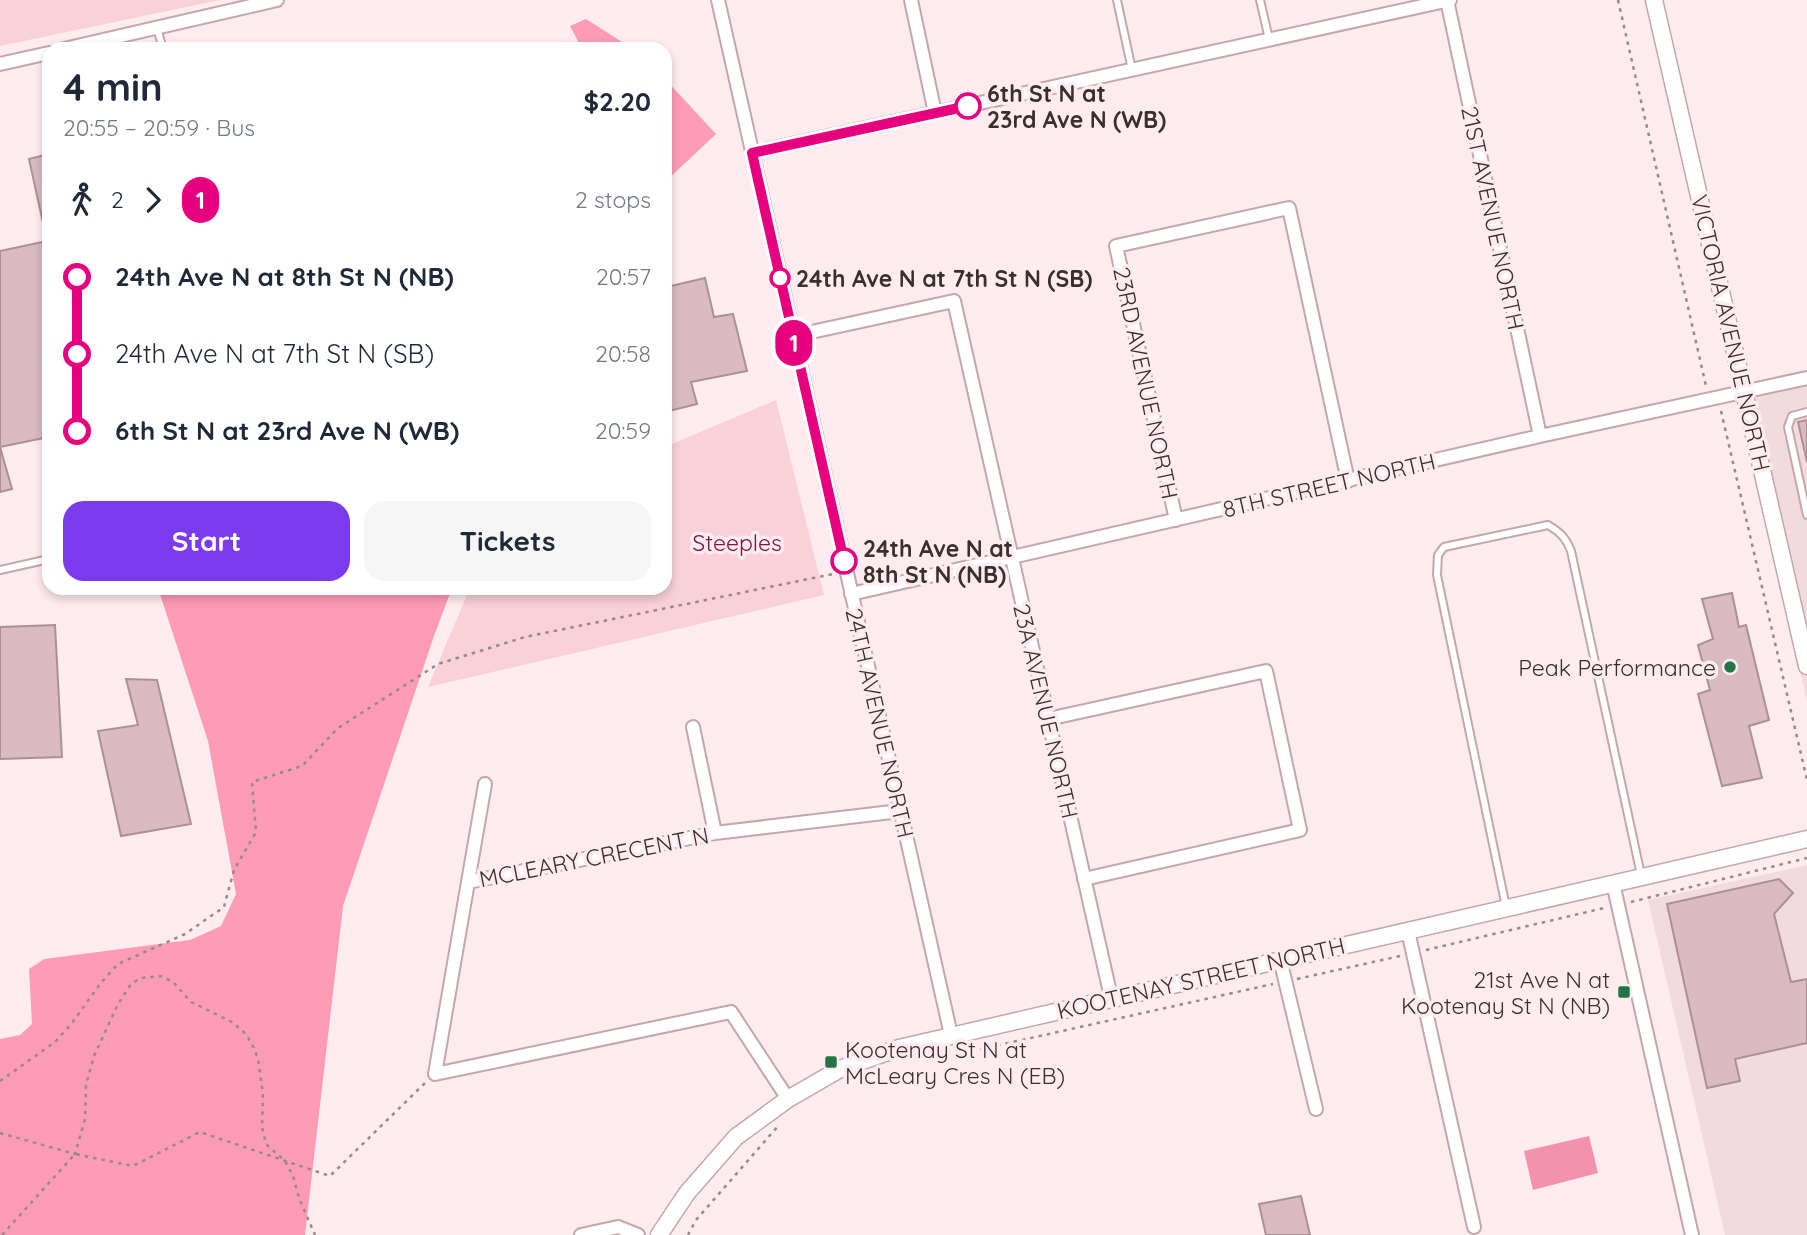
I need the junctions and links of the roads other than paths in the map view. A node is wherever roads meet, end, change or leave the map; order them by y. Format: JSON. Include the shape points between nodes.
{"nodes":[{"id":1,"x":277,"y":0,"type":"edge"},
{"id":2,"x":718,"y":0,"type":"edge"},
{"id":3,"x":911,"y":0,"type":"edge"},
{"id":4,"x":1117,"y":0,"type":"edge"},
{"id":5,"x":1260,"y":0,"type":"edge"},
{"id":6,"x":1448,"y":0,"type":"edge"},
{"id":7,"x":1654,"y":0,"type":"edge"},
{"id":8,"x":157,"y":28,"type":"junction"},
{"id":9,"x":1269,"y":41,"type":"junction"},
{"id":10,"x":95,"y":42,"type":"edge"},
{"id":11,"x":161,"y":42,"type":"edge"},
{"id":12,"x":42,"y":54,"type":"edge"},
{"id":13,"x":0,"y":64,"type":"edge"},
{"id":14,"x":1132,"y":70,"type":"junction"},
{"id":15,"x":935,"y":113,"type":"junction"},
{"id":16,"x":752,"y":153,"type":"junction"},
{"id":17,"x":793,"y":337,"type":"junction"},
{"id":18,"x":1807,"y":378,"type":"edge"},
{"id":19,"x":1744,"y":392,"type":"junction"},
{"id":20,"x":1807,"y":412,"type":"edge"},
{"id":21,"x":1540,"y":436,"type":"junction"},
{"id":22,"x":1348,"y":481,"type":"junction"},
{"id":23,"x":1807,"y":515,"type":"edge"},
{"id":24,"x":1176,"y":520,"type":"junction"},
{"id":25,"x":1011,"y":557,"type":"junction"},
{"id":26,"x":42,"y":561,"type":"edge"},
{"id":27,"x":0,"y":570,"type":"edge"},
{"id":28,"x":851,"y":594,"type":"junction"},
{"id":29,"x":1805,"y":648,"type":"edge"},
{"id":30,"x":1807,"y":666,"type":"edge"},
{"id":31,"x":1048,"y":719,"type":"junction"},
{"id":32,"x":693,"y":727,"type":"dead end"},
{"id":33,"x":485,"y":784,"type":"dead end"},
{"id":34,"x":900,"y":811,"type":"junction"},
{"id":35,"x":715,"y":833,"type":"junction"},
{"id":36,"x":1807,"y":839,"type":"edge"},
{"id":37,"x":1642,"y":877,"type":"junction"},
{"id":38,"x":1083,"y":879,"type":"junction"},
{"id":39,"x":468,"y":882,"type":"junction"},
{"id":40,"x":1613,"y":883,"type":"junction"},
{"id":41,"x":1507,"y":908,"type":"junction"},
{"id":42,"x":1408,"y":930,"type":"junction"},
{"id":43,"x":1280,"y":959,"type":"junction"},
{"id":44,"x":1111,"y":998,"type":"junction"},
{"id":45,"x":951,"y":1035,"type":"junction"},
{"id":46,"x":788,"y":1099,"type":"junction"},
{"id":47,"x":1316,"y":1110,"type":"dead end"},
{"id":48,"x":1474,"y":1227,"type":"dead end"},
{"id":49,"x":581,"y":1235,"type":"edge"},
{"id":50,"x":638,"y":1235,"type":"edge"},
{"id":51,"x":659,"y":1235,"type":"edge"},
{"id":52,"x":1692,"y":1235,"type":"edge"}],
"edges":[{"from":1,"to":8,"type":"street"},
{"from":2,"to":16,"type":"street","name":"24TH AVENUE NORTH"},
{"from":3,"to":15,"type":"street"},
{"from":4,"to":14,"type":"lane"},
{"from":5,"to":9,"type":"lane"},
{"from":6,"to":9,"type":"street"},
{"from":6,"to":21,"type":"street","name":"21ST AVENUE NORTH"},
{"from":7,"to":19,"type":"street","name":"VICTORIA AVENUE NORTH"},
{"from":8,"to":10,"type":"street"},
{"from":8,"to":11,"type":"lane"},
{"from":9,"to":14,"type":"street"},
{"from":12,"to":13,"type":"street"},
{"from":14,"to":15,"type":"street"},
{"from":15,"to":16,"type":"street"},
{"from":16,"to":17,"type":"street","name":"24TH AVENUE NORTH"},
{"from":17,"to":25,"type":"street","name":"23A AVENUE NORTH","via":[[954,301]]},
{"from":17,"to":28,"type":"street","name":"24TH AVENUE NORTH"},
{"from":18,"to":19,"type":"street","name":"8TH STREET NORTH"},
{"from":19,"to":21,"type":"street","name":"8TH STREET NORTH"},
{"from":19,"to":29,"type":"street","name":"VICTORIA AVENUE NORTH"},
{"from":20,"to":23,"type":"lane","via":[[1792,416],[1787,426]]},
{"from":21,"to":22,"type":"street","name":"8TH STREET NORTH"},
{"from":22,"to":24,"type":"street","name":"8TH STREET NORTH"},
{"from":22,"to":24,"type":"street","name":"23RD AVENUE NORTH","via":[[1289,208],[1116,246]]},
{"from":24,"to":25,"type":"street","name":"8TH STREET NORTH"},
{"from":25,"to":28,"type":"street","name":"8TH STREET NORTH"},
{"from":25,"to":31,"type":"street","name":"23A AVENUE NORTH"},
{"from":26,"to":27,"type":"lane"},
{"from":28,"to":34,"type":"street","name":"24TH AVENUE NORTH"},
{"from":29,"to":30,"type":"street","name":"VICTORIA AVENUE NORTH"},
{"from":31,"to":38,"type":"street","name":"23A AVENUE NORTH"},
{"from":31,"to":38,"type":"street","via":[[1266,671],[1300,830]]},
{"from":32,"to":35,"type":"street"},
{"from":33,"to":39,"type":"street"},
{"from":34,"to":35,"type":"street","name":"MCLEARY CRECENT N"},
{"from":34,"to":45,"type":"street","name":"24TH AVENUE NORTH"},
{"from":35,"to":39,"type":"street","name":"MCLEARY CRECENT N"},
{"from":36,"to":37,"type":"street","name":"KOOTENAY STREET NORTH"},
{"from":37,"to":40,"type":"street","name":"KOOTENAY STREET NORTH"},
{"from":37,"to":41,"type":"lane","via":[[1566,540],[1548,525],[1444,547],[1438,555],[1437,575]]},
{"from":38,"to":44,"type":"street","name":"23A AVENUE NORTH"},
{"from":39,"to":46,"type":"street","name":"MCLEARY CRECENT N","via":[[435,1074],[731,1012]]},
{"from":40,"to":41,"type":"street","name":"KOOTENAY STREET NORTH"},
{"from":40,"to":52,"type":"street"},
{"from":41,"to":42,"type":"street","name":"KOOTENAY STREET NORTH"},
{"from":42,"to":43,"type":"street","name":"KOOTENAY STREET NORTH"},
{"from":42,"to":48,"type":"street"},
{"from":43,"to":44,"type":"street","name":"KOOTENAY STREET NORTH"},
{"from":43,"to":47,"type":"street"},
{"from":44,"to":45,"type":"street","name":"KOOTENAY STREET NORTH"},
{"from":45,"to":46,"type":"street","name":"KOOTENAY STREET NORTH","via":[[841,1069]]},
{"from":46,"to":51,"type":"street","name":"KOOTENAY STREET NORTH","via":[[736,1137],[687,1193]]},
{"from":49,"to":50,"type":"street","via":[[618,1227]]}]}
